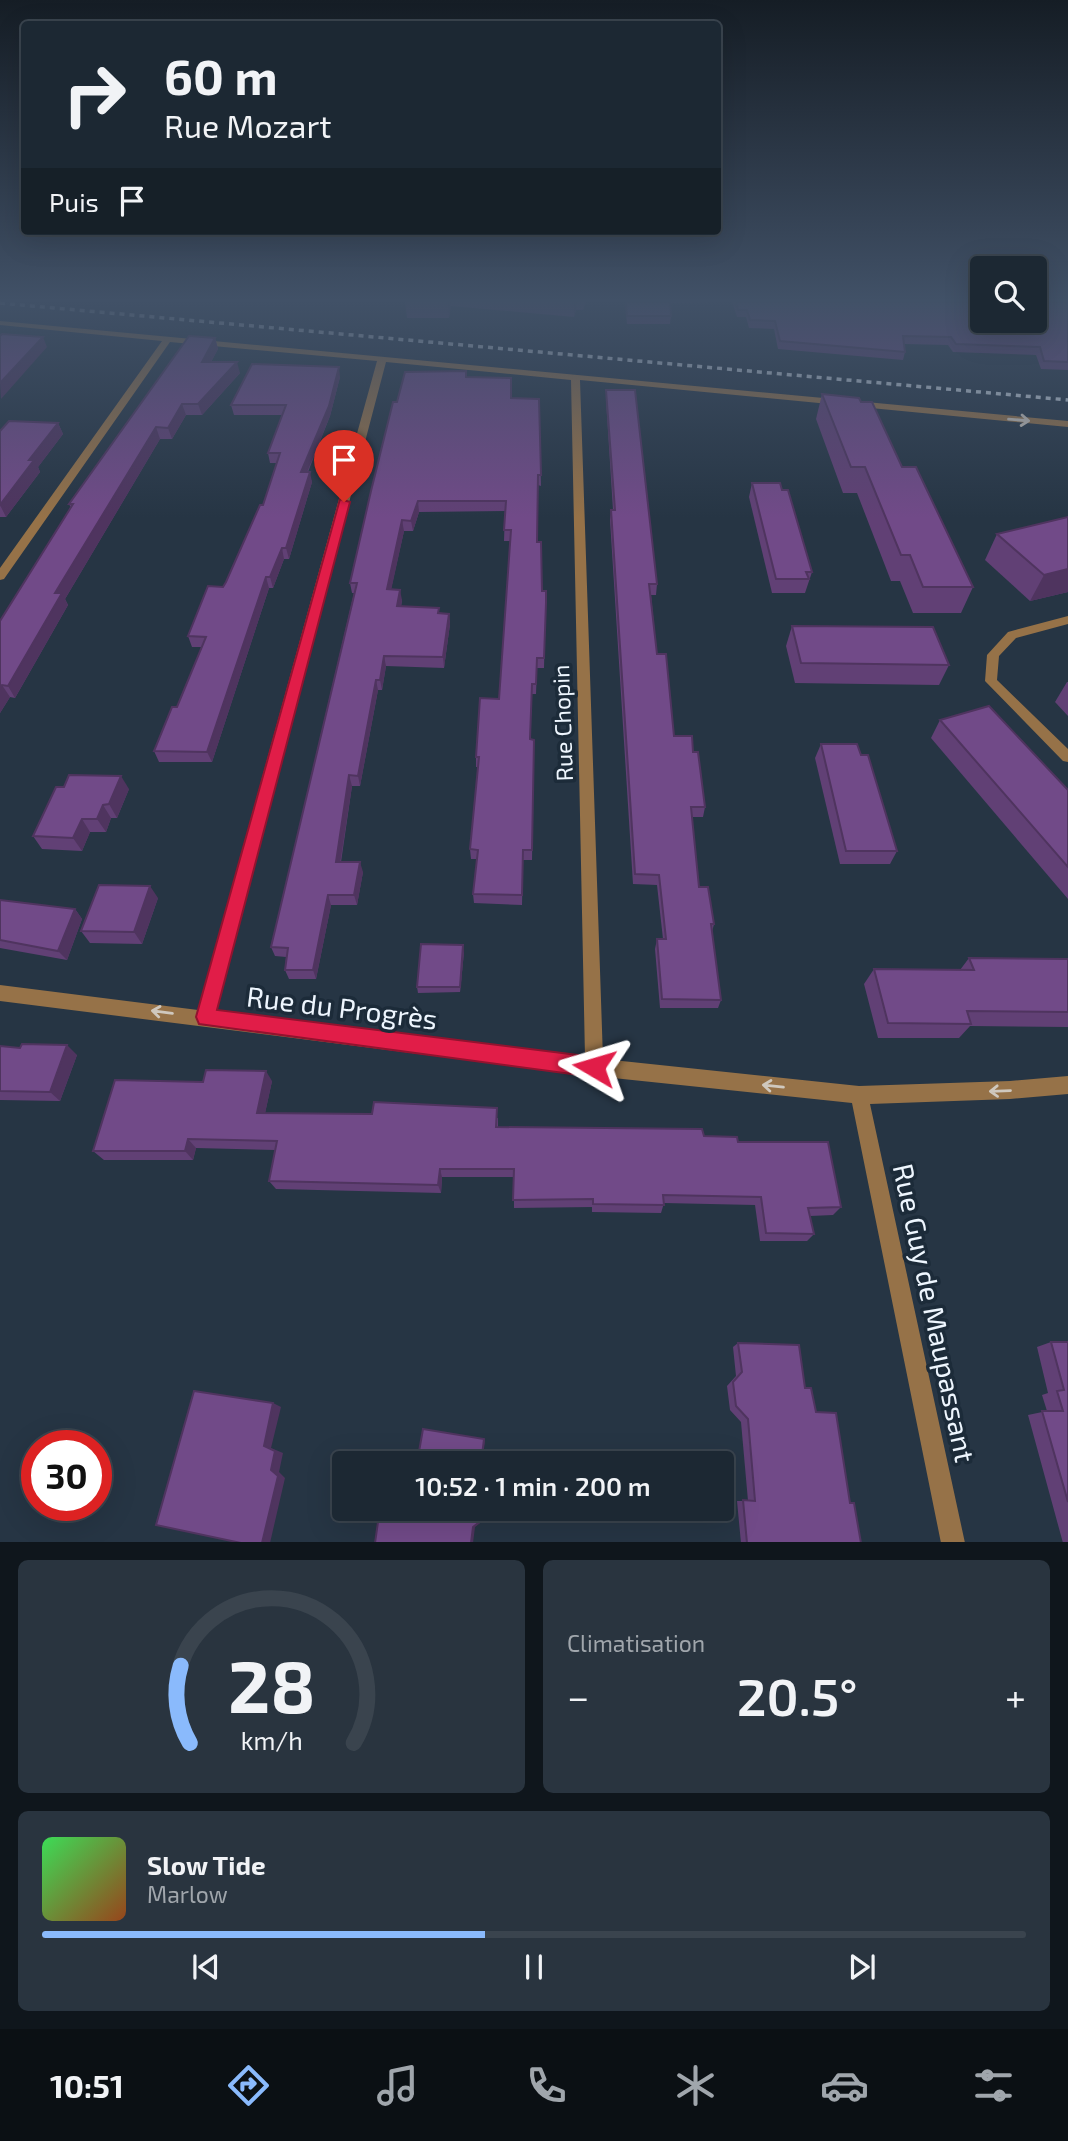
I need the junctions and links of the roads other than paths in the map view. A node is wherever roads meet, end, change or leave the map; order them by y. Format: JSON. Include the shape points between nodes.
{"nodes":[{"id":1,"x":143,"y":374,"type":"edge"},
{"id":2,"x":378,"y":374,"type":"edge"},
{"id":3,"x":540,"y":374,"type":"edge"},
{"id":4,"x":575,"y":377,"type":"junction"},
{"id":5,"x":1068,"y":424,"type":"edge"},
{"id":6,"x":0,"y":576,"type":"edge"},
{"id":7,"x":1068,"y":620,"type":"edge"},
{"id":8,"x":1068,"y":757,"type":"edge"},
{"id":9,"x":0,"y":993,"type":"edge"},
{"id":10,"x":205,"y":1017,"type":"junction"},
{"id":11,"x":594,"y":1067,"type":"junction"},
{"id":12,"x":1068,"y":1085,"type":"edge"},
{"id":13,"x":859,"y":1095,"type":"junction"},
{"id":14,"x":953,"y":1542,"type":"edge"}],
"edges":[{"from":1,"to":6,"type":"street"},
{"from":2,"to":10,"type":"street"},
{"from":3,"to":4,"type":"street"},
{"from":4,"to":5,"type":"street","one_way":true},
{"from":4,"to":11,"type":"street","name":"Rue Chopin"},
{"from":7,"to":8,"type":"street","via":[[1012,635],[993,655],[992,681]]},
{"from":10,"to":9,"type":"street","name":"Rue du Progrès","one_way":true},
{"from":10,"to":11,"type":"street","name":"Rue du Progrès"},
{"from":13,"to":11,"type":"street","name":"Rue du Progrès","one_way":true},
{"from":12,"to":13,"type":"street","name":"Rue du Progrès","one_way":true},
{"from":13,"to":14,"type":"street","name":"Rue Guy de Maupassant"}]}
